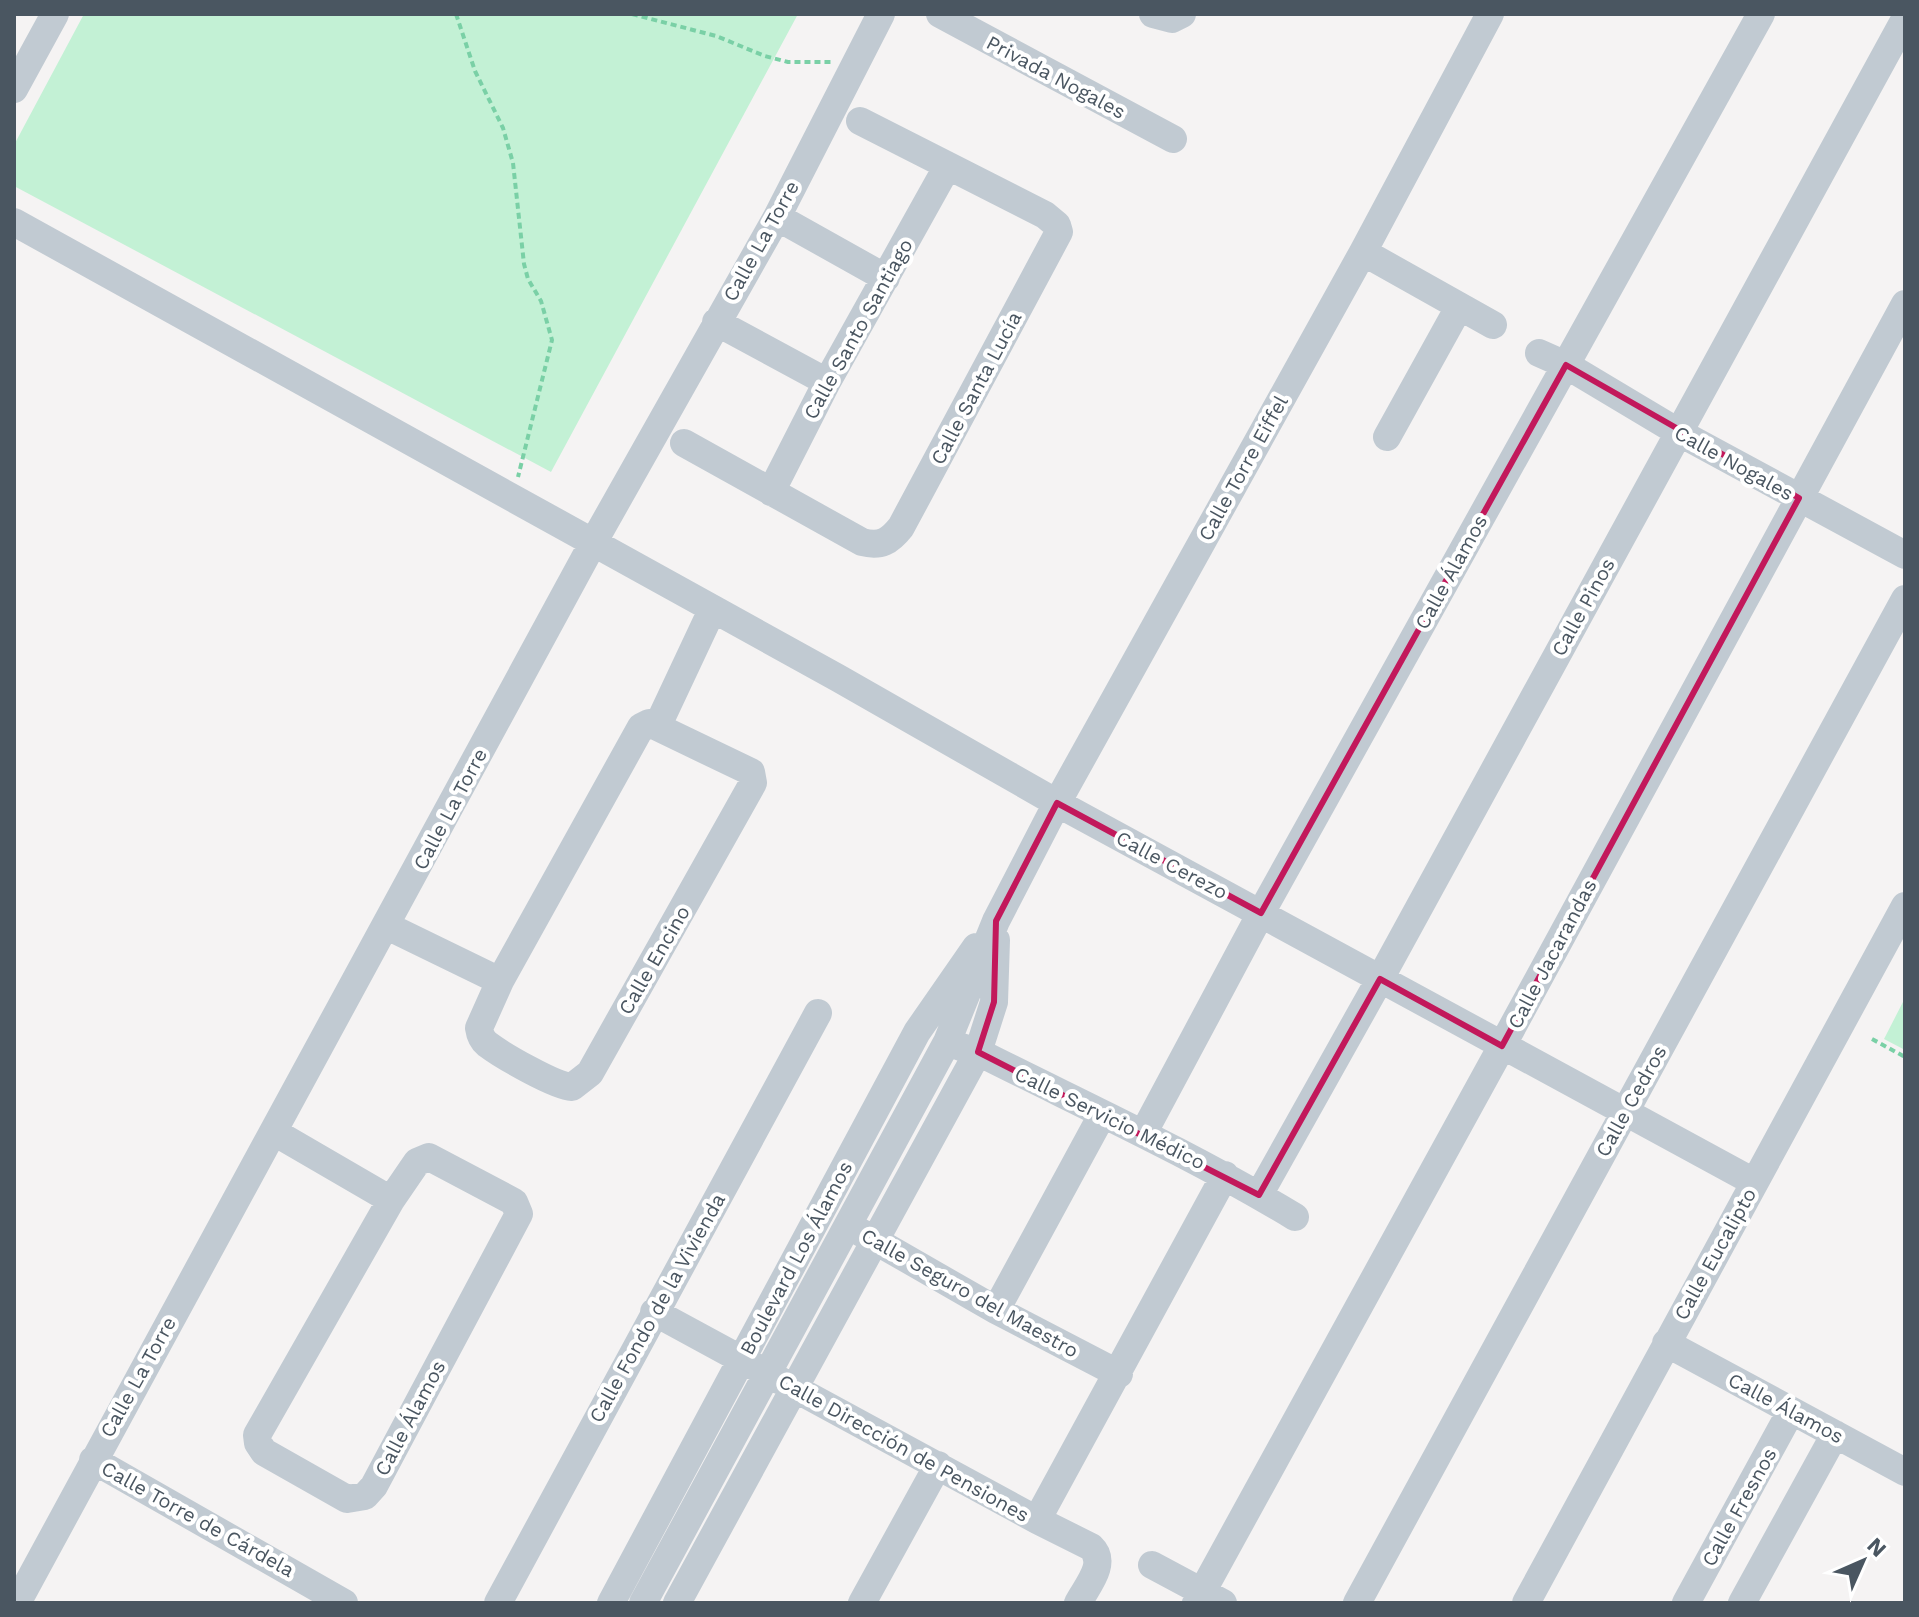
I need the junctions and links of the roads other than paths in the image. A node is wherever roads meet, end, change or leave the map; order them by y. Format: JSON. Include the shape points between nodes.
{"nodes":[{"id":1,"x":55,"y":14,"type":"edge"},
{"id":2,"x":881,"y":14,"type":"edge"},
{"id":3,"x":940,"y":14,"type":"edge"},
{"id":4,"x":1153,"y":14,"type":"edge"},
{"id":5,"x":1182,"y":14,"type":"edge"},
{"id":6,"x":1490,"y":14,"type":"edge"},
{"id":7,"x":1761,"y":14,"type":"edge"},
{"id":8,"x":1905,"y":19,"type":"edge"},
{"id":9,"x":14,"y":89,"type":"edge"},
{"id":10,"x":860,"y":121,"type":"dead end"},
{"id":11,"x":1173,"y":139,"type":"dead end"},
{"id":12,"x":947,"y":167,"type":"junction"},
{"id":13,"x":777,"y":217,"type":"junction"},
{"id":14,"x":14,"y":222,"type":"edge"},
{"id":15,"x":1363,"y":252,"type":"junction"},
{"id":16,"x":886,"y":278,"type":"junction"},
{"id":17,"x":1905,"y":304,"type":"edge"},
{"id":18,"x":1459,"y":307,"type":"junction"},
{"id":19,"x":716,"y":322,"type":"junction"},
{"id":20,"x":1493,"y":325,"type":"dead end"},
{"id":21,"x":1539,"y":353,"type":"dead end"},
{"id":22,"x":1566,"y":365,"type":"junction"},
{"id":23,"x":827,"y":382,"type":"junction"},
{"id":24,"x":1678,"y":432,"type":"junction"},
{"id":25,"x":1387,"y":437,"type":"dead end"},
{"id":26,"x":684,"y":443,"type":"dead end"},
{"id":27,"x":771,"y":492,"type":"junction"},
{"id":28,"x":1799,"y":498,"type":"junction"},
{"id":29,"x":593,"y":543,"type":"junction"},
{"id":30,"x":1905,"y":555,"type":"edge"},
{"id":31,"x":1905,"y":599,"type":"edge"},
{"id":32,"x":712,"y":610,"type":"junction"},
{"id":33,"x":658,"y":725,"type":"junction"},
{"id":34,"x":1057,"y":803,"type":"junction"},
{"id":35,"x":1905,"y":906,"type":"edge"},
{"id":36,"x":1261,"y":913,"type":"junction"},
{"id":37,"x":996,"y":921,"type":"junction"},
{"id":38,"x":387,"y":926,"type":"junction"},
{"id":39,"x":1380,"y":979,"type":"junction"},
{"id":40,"x":500,"y":981,"type":"junction"},
{"id":41,"x":818,"y":1013,"type":"dead end"},
{"id":42,"x":917,"y":1032,"type":"junction"},
{"id":43,"x":947,"y":1042,"type":"junction"},
{"id":44,"x":1502,"y":1046,"type":"junction"},
{"id":45,"x":978,"y":1052,"type":"junction"},
{"id":46,"x":1625,"y":1113,"type":"junction"},
{"id":47,"x":1102,"y":1115,"type":"junction"},
{"id":48,"x":274,"y":1132,"type":"junction"},
{"id":49,"x":1144,"y":1132,"type":"junction"},
{"id":50,"x":1225,"y":1175,"type":"junction"},
{"id":51,"x":1754,"y":1182,"type":"junction"},
{"id":52,"x":1259,"y":1195,"type":"junction"},
{"id":53,"x":391,"y":1200,"type":"junction"},
{"id":54,"x":821,"y":1211,"type":"junction"},
{"id":55,"x":1295,"y":1217,"type":"dead end"},
{"id":56,"x":847,"y":1224,"type":"junction"},
{"id":57,"x":873,"y":1241,"type":"junction"},
{"id":58,"x":996,"y":1310,"type":"junction"},
{"id":59,"x":654,"y":1312,"type":"junction"},
{"id":60,"x":1666,"y":1343,"type":"junction"},
{"id":61,"x":741,"y":1360,"type":"junction"},
{"id":62,"x":768,"y":1374,"type":"junction"},
{"id":63,"x":1119,"y":1374,"type":"junction"},
{"id":64,"x":795,"y":1387,"type":"junction"},
{"id":65,"x":1791,"y":1411,"type":"junction"},
{"id":66,"x":1835,"y":1434,"type":"junction"},
{"id":67,"x":93,"y":1460,"type":"junction"},
{"id":68,"x":938,"y":1465,"type":"junction"},
{"id":69,"x":1905,"y":1472,"type":"edge"},
{"id":70,"x":1037,"y":1520,"type":"junction"},
{"id":71,"x":1152,"y":1565,"type":"dead end"},
{"id":72,"x":1207,"y":1599,"type":"edge"},
{"id":73,"x":17,"y":1603,"type":"edge"},
{"id":74,"x":344,"y":1603,"type":"edge"},
{"id":75,"x":498,"y":1603,"type":"edge"},
{"id":76,"x":611,"y":1603,"type":"edge"},
{"id":77,"x":643,"y":1603,"type":"edge"},
{"id":78,"x":677,"y":1603,"type":"edge"},
{"id":79,"x":862,"y":1603,"type":"edge"},
{"id":80,"x":1078,"y":1603,"type":"edge"},
{"id":81,"x":1357,"y":1603,"type":"edge"},
{"id":82,"x":1526,"y":1603,"type":"edge"},
{"id":83,"x":1686,"y":1603,"type":"edge"},
{"id":84,"x":1742,"y":1603,"type":"edge"}],
"edges":[{"from":1,"to":9,"type":"street"},
{"from":2,"to":13,"type":"street","name":"Calle La Torre"},
{"from":3,"to":11,"type":"street","name":"Privada Nogales"},
{"from":4,"to":5,"type":"street","via":[[1172,19]]},
{"from":6,"to":15,"type":"street","name":"Calle Torre Eiffel"},
{"from":7,"to":22,"type":"street","name":"Calle Álamos"},
{"from":8,"to":24,"type":"street","name":"Calle Pinos"},
{"from":10,"to":12,"type":"street","name":"Calle Santa Lucía"},
{"from":12,"to":16,"type":"street","name":"Calle Santo Santiago"},
{"from":12,"to":27,"type":"street","name":"Calle Santa Lucía","via":[[1045,215],[1059,232],[909,513],[892,538],[872,545]]},
{"from":13,"to":16,"type":"street"},
{"from":13,"to":19,"type":"street","name":"Calle La Torre"},
{"from":14,"to":29,"type":"street","name":"Calle Cerezo"},
{"from":15,"to":18,"type":"street"},
{"from":15,"to":34,"type":"street","name":"Calle Torre Eiffel"},
{"from":16,"to":23,"type":"street","name":"Calle Santo Santiago"},
{"from":17,"to":28,"type":"street","name":"Calle Jacarandas"},
{"from":18,"to":20,"type":"street"},
{"from":18,"to":25,"type":"street"},
{"from":19,"to":23,"type":"street"},
{"from":19,"to":29,"type":"street","name":"Calle La Torre"},
{"from":21,"to":22,"type":"street"},
{"from":22,"to":24,"type":"street","name":"Calle Nogales"},
{"from":22,"to":36,"type":"street","name":"Calle Álamos"},
{"from":23,"to":27,"type":"street","name":"Calle Santo Santiago"},
{"from":24,"to":28,"type":"street","name":"Calle Nogales"},
{"from":24,"to":39,"type":"street","name":"Calle Pinos"},
{"from":26,"to":27,"type":"street","name":"Calle Santa Lucía"},
{"from":28,"to":30,"type":"street","name":"Calle Nogales"},
{"from":28,"to":44,"type":"street","name":"Calle Jacarandas"},
{"from":29,"to":32,"type":"street","name":"Calle Cerezo"},
{"from":29,"to":38,"type":"street","name":"Calle La Torre"},
{"from":31,"to":46,"type":"street","name":"Calle Cedros"},
{"from":32,"to":33,"type":"street","name":"Calle Encino"},
{"from":32,"to":34,"type":"street","name":"Calle Cerezo"},
{"from":33,"to":40,"type":"street","name":"Calle Encino","via":[[641,727]]},
{"from":33,"to":40,"type":"street","name":"Calle Encino","via":[[751,772],[753,783],[586,1078],[572,1087],[558,1085],[483,1040],[479,1028]]},
{"from":34,"to":36,"type":"street","name":"Calle Cerezo"},
{"from":34,"to":37,"type":"street","name":"Calle Torre Eiffel"},
{"from":35,"to":51,"type":"street","name":"Calle Eucalipto"},
{"from":36,"to":39,"type":"street","name":"Calle Cerezo"},
{"from":36,"to":49,"type":"street","name":"Calle Álamos"},
{"from":37,"to":42,"type":"street","name":"Boulevard Los Álamos"},
{"from":37,"to":43,"type":"street","name":"Boulevard Los Álamos"},
{"from":37,"to":45,"type":"street","via":[[994,1002]]},
{"from":38,"to":40,"type":"street"},
{"from":38,"to":48,"type":"street","name":"Calle La Torre"},
{"from":39,"to":44,"type":"street","name":"Calle Cerezo"},
{"from":39,"to":52,"type":"street","name":"Calle Pinos"},
{"from":41,"to":59,"type":"street","name":"Calle Fondo de la Vivienda"},
{"from":42,"to":43,"type":"street","name":"Calle Servicio Médico"},
{"from":42,"to":54,"type":"street","name":"Boulevard Los Álamos"},
{"from":43,"to":45,"type":"street","name":"Calle Servicio Médico"},
{"from":43,"to":56,"type":"street","name":"Boulevard Los Álamos"},
{"from":44,"to":46,"type":"street","name":"Calle Cerezo"},
{"from":44,"to":72,"type":"street","name":"Calle Jacarandas"},
{"from":45,"to":47,"type":"street","name":"Calle Servicio Médico"},
{"from":45,"to":57,"type":"street"},
{"from":46,"to":51,"type":"street","name":"Calle Cerezo"},
{"from":46,"to":81,"type":"street","name":"Calle Cedros"},
{"from":47,"to":49,"type":"street","name":"Calle Servicio Médico"},
{"from":47,"to":58,"type":"street"},
{"from":48,"to":53,"type":"street"},
{"from":48,"to":67,"type":"street","name":"Calle La Torre"},
{"from":49,"to":50,"type":"street","name":"Calle Servicio Médico"},
{"from":50,"to":52,"type":"street","name":"Calle Servicio Médico"},
{"from":50,"to":63,"type":"street"},
{"from":51,"to":60,"type":"street","name":"Calle Eucalipto"},
{"from":52,"to":55,"type":"street","name":"Calle Servicio Médico"},
{"from":53,"to":53,"type":"street","name":"Calle Álamos","via":[[257,1435],[264,1452],[347,1499],[358,1499],[374,1486],[519,1214],[514,1202],[429,1157],[417,1162]]},
{"from":54,"to":56,"type":"street","name":"Calle Seguro del Maestro"},
{"from":54,"to":61,"type":"street","name":"Boulevard Los Álamos"},
{"from":56,"to":57,"type":"street","name":"Calle Seguro del Maestro"},
{"from":56,"to":62,"type":"street","name":"Boulevard Los Álamos"},
{"from":57,"to":58,"type":"street","name":"Calle Seguro del Maestro"},
{"from":57,"to":64,"type":"street"},
{"from":58,"to":63,"type":"street","name":"Calle Seguro del Maestro"},
{"from":59,"to":61,"type":"street","name":"Calle Dirección de Pensiones"},
{"from":59,"to":75,"type":"street","name":"Calle Fondo de la Vivienda"},
{"from":60,"to":65,"type":"street","name":"Calle Álamos"},
{"from":60,"to":82,"type":"street","name":"Calle Eucalipto"},
{"from":61,"to":62,"type":"street","name":"Calle Dirección de Pensiones"},
{"from":61,"to":76,"type":"street","name":"Boulevard Los Álamos"},
{"from":62,"to":64,"type":"street","name":"Calle Dirección de Pensiones"},
{"from":62,"to":77,"type":"street","name":"Boulevard Los Álamos"},
{"from":63,"to":70,"type":"street"},
{"from":64,"to":68,"type":"street","name":"Calle Dirección de Pensiones"},
{"from":64,"to":78,"type":"street"},
{"from":65,"to":66,"type":"street","name":"Calle Álamos"},
{"from":65,"to":83,"type":"street","name":"Calle Fresnos"},
{"from":66,"to":69,"type":"street","name":"Calle Álamos"},
{"from":66,"to":84,"type":"street"},
{"from":67,"to":73,"type":"street","name":"Calle La Torre"},
{"from":67,"to":74,"type":"street","name":"Calle Torre de Cárdela"},
{"from":68,"to":70,"type":"street","name":"Calle Dirección de Pensiones"},
{"from":68,"to":79,"type":"street"},
{"from":70,"to":80,"type":"street","name":"Calle Dirección de Pensiones","via":[[1094,1549],[1098,1557]]},
{"from":71,"to":72,"type":"street"}]}
